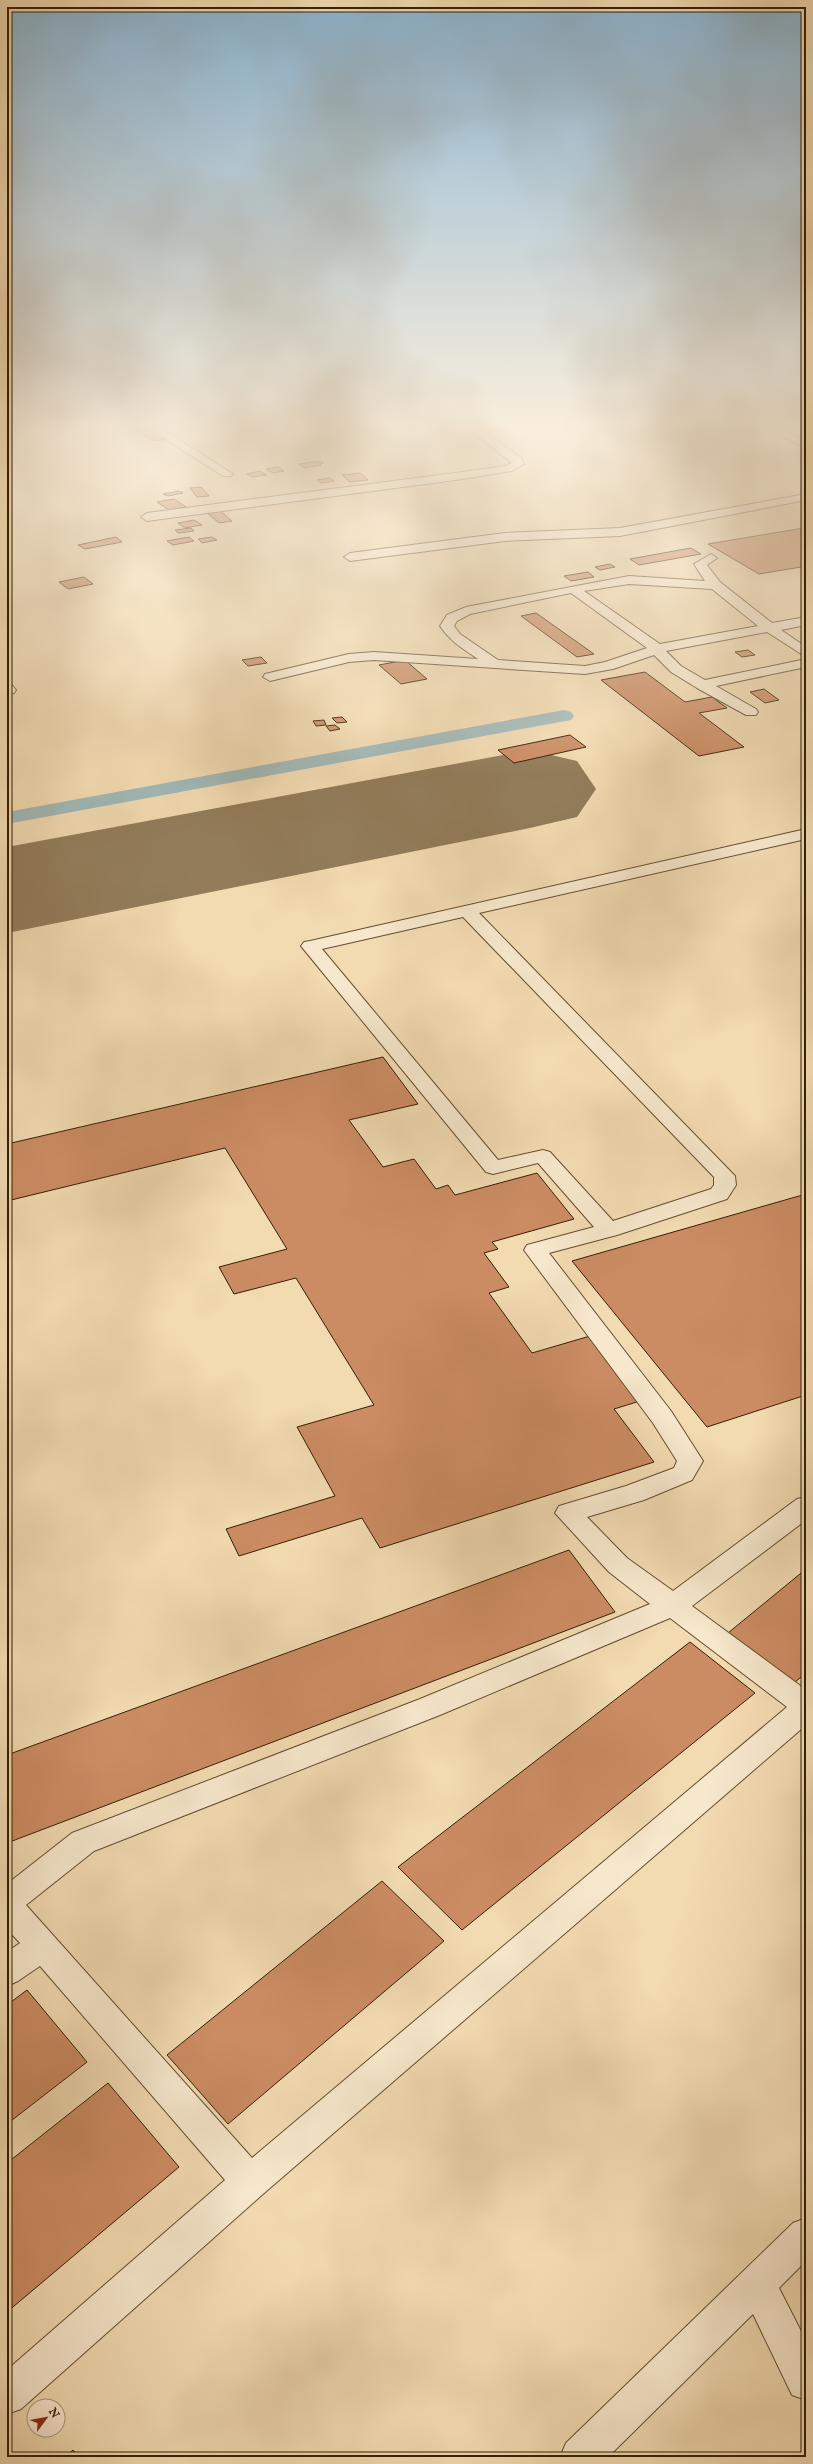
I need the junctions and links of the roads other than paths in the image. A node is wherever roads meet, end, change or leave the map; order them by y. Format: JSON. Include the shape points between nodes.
{"nodes":[{"id":1,"x":446,"y":544,"type":"edge"},
{"id":2,"x":350,"y":557,"type":"dead end"},
{"id":3,"x":711,"y":558,"type":"dead end"},
{"id":4,"x":715,"y":585,"type":"junction"},
{"id":5,"x":573,"y":589,"type":"junction"},
{"id":6,"x":806,"y":621,"type":"edge"},
{"id":7,"x":769,"y":628,"type":"junction"},
{"id":8,"x":657,"y":649,"type":"junction"},
{"id":9,"x":806,"y":653,"type":"edge"},
{"id":10,"x":806,"y":664,"type":"edge"},
{"id":11,"x":497,"y":666,"type":"junction"},
{"id":12,"x":270,"y":678,"type":"dead end"},
{"id":13,"x":702,"y":685,"type":"junction"},
{"id":14,"x":751,"y":712,"type":"dead end"},
{"id":15,"x":806,"y":834,"type":"edge"},
{"id":16,"x":466,"y":910,"type":"junction"},
{"id":17,"x":609,"y":1230,"type":"junction"},
{"id":18,"x":806,"y":1506,"type":"edge"},
{"id":19,"x":674,"y":1605,"type":"junction"},
{"id":20,"x":806,"y":1707,"type":"edge"},
{"id":21,"x":7,"y":1902,"type":"edge"},
{"id":22,"x":7,"y":1906,"type":"edge"},
{"id":23,"x":42,"y":1946,"type":"junction"},
{"id":24,"x":7,"y":1971,"type":"edge"},
{"id":25,"x":250,"y":2182,"type":"junction"},
{"id":26,"x":806,"y":2236,"type":"edge"},
{"id":27,"x":758,"y":2284,"type":"junction"},
{"id":28,"x":806,"y":2382,"type":"edge"},
{"id":29,"x":7,"y":2395,"type":"edge"},
{"id":30,"x":580,"y":2457,"type":"edge"}],
"edges":[{"from":1,"to":2,"type":"street"},
{"from":3,"to":4,"type":"street","via":[[700,564]]},
{"from":4,"to":5,"type":"street","via":[[629,580]]},
{"from":4,"to":7,"type":"street"},
{"from":5,"to":8,"type":"street"},
{"from":5,"to":11,"type":"street","via":[[466,611],[452,618],[447,626],[455,637]]},
{"from":6,"to":7,"type":"street"},
{"from":7,"to":8,"type":"street"},
{"from":7,"to":9,"type":"street"},
{"from":8,"to":11,"type":"street","via":[[608,666],[585,670]]},
{"from":8,"to":13,"type":"street","via":[[676,670]]},
{"from":10,"to":13,"type":"street"},
{"from":11,"to":12,"type":"street","via":[[374,656],[349,658]]},
{"from":13,"to":14,"type":"street"},
{"from":15,"to":16,"type":"street"},
{"from":16,"to":17,"type":"street","via":[[724,1176],[725,1185],[719,1194]]},
{"from":16,"to":17,"type":"street","via":[[310,946],[493,1168],[543,1156]]},
{"from":17,"to":19,"type":"street","via":[[535,1250],[662,1417],[690,1461],[683,1474],[635,1493],[568,1513],[618,1565]]},
{"from":18,"to":19,"type":"street"},
{"from":19,"to":20,"type":"street"},
{"from":19,"to":21,"type":"street","via":[[430,1707],[83,1842]]},
{"from":20,"to":25,"type":"street"},
{"from":22,"to":23,"type":"street"},
{"from":23,"to":24,"type":"street"},
{"from":23,"to":25,"type":"street"},
{"from":25,"to":29,"type":"street"},
{"from":26,"to":27,"type":"street"},
{"from":27,"to":28,"type":"street"},
{"from":27,"to":30,"type":"street"}]}
